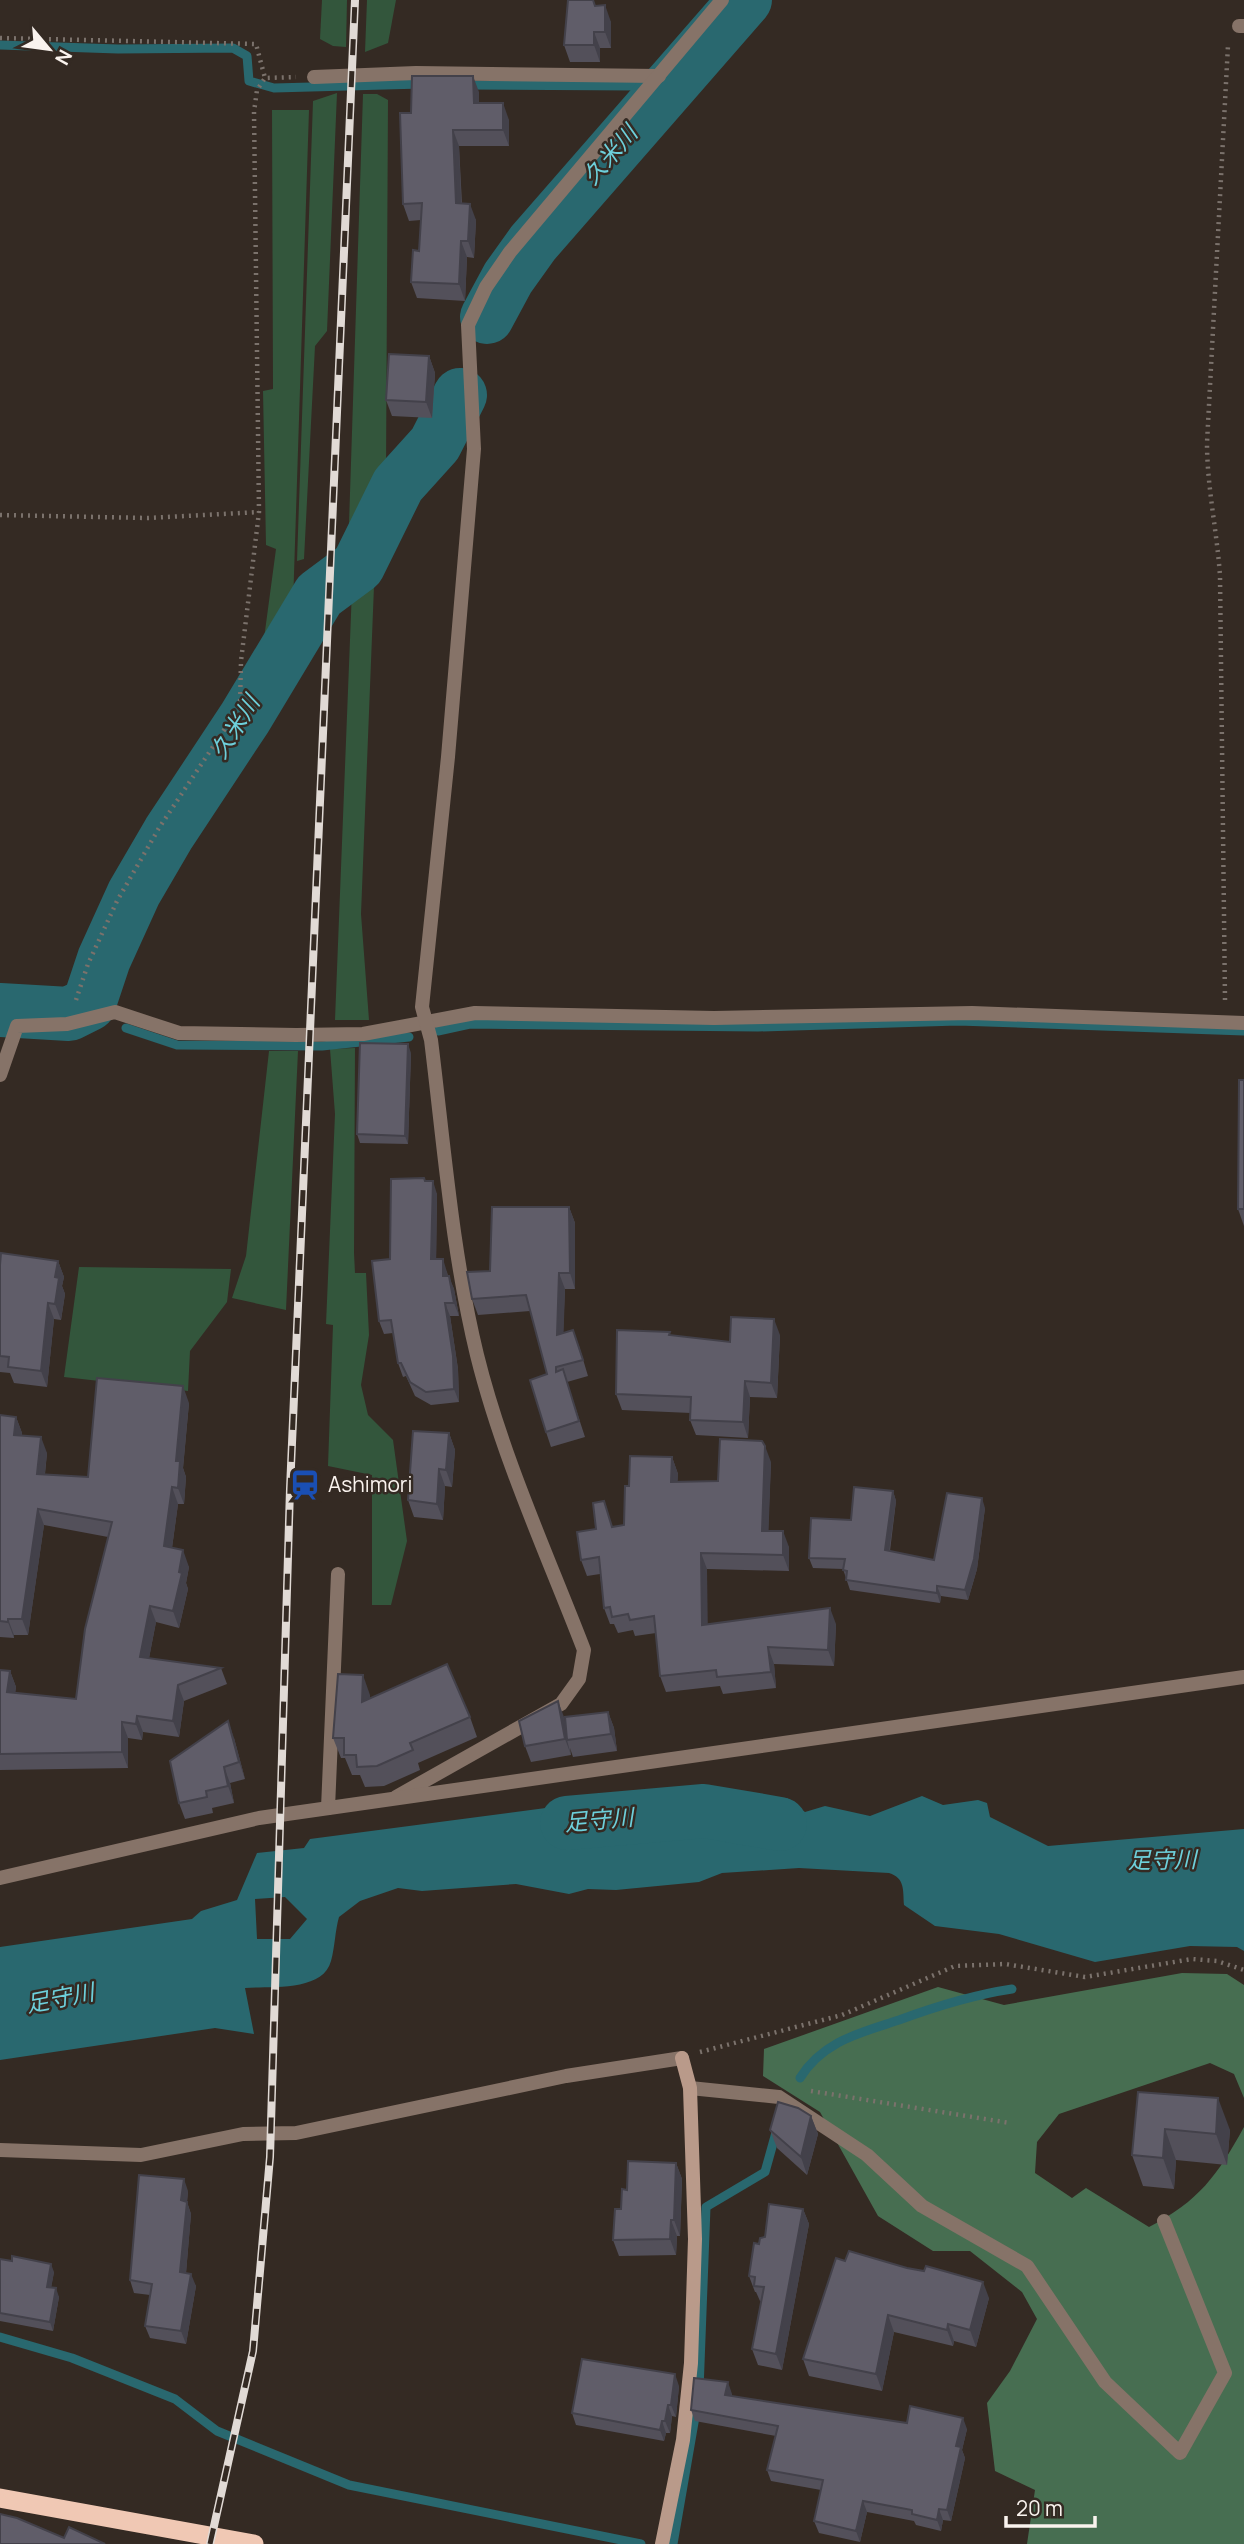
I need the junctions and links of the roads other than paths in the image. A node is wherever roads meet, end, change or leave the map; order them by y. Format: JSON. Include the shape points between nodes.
{"nodes":[{"id":1,"x":722,"y":0,"type":"edge"},
{"id":2,"x":659,"y":76,"type":"junction"},
{"id":3,"x":314,"y":77,"type":"road end"},
{"id":4,"x":425,"y":1022,"type":"junction"},
{"id":5,"x":1244,"y":1023,"type":"edge"},
{"id":6,"x":0,"y":1075,"type":"edge"},
{"id":7,"x":338,"y":1574,"type":"dead end"},
{"id":8,"x":1244,"y":1677,"type":"edge"},
{"id":9,"x":396,"y":1797,"type":"junction"},
{"id":10,"x":328,"y":1808,"type":"junction"},
{"id":11,"x":0,"y":1878,"type":"edge"},
{"id":12,"x":682,"y":2058,"type":"joint"},
{"id":13,"x":690,"y":2088,"type":"junction"},
{"id":14,"x":0,"y":2150,"type":"edge"},
{"id":15,"x":1164,"y":2221,"type":"dead end"},
{"id":16,"x":0,"y":2498,"type":"edge"},
{"id":17,"x":254,"y":2544,"type":"edge"},
{"id":18,"x":662,"y":2544,"type":"edge"}],
"edges":[{"from":1,"to":2,"type":"street"},
{"from":2,"to":3,"type":"street","via":[[416,73]]},
{"from":2,"to":4,"type":"street","via":[[510,252],[468,325],[474,449],[422,1007]]},
{"from":4,"to":5,"type":"street","via":[[475,1013],[714,1018],[972,1013]]},
{"from":4,"to":6,"type":"street","via":[[339,1035],[179,1033],[115,1012],[104,1013],[67,1024],[17,1026]]},
{"from":4,"to":9,"type":"street","via":[[464,1298],[478,1359],[584,1650],[579,1679],[561,1704]]},
{"from":7,"to":10,"type":"street"},
{"from":8,"to":9,"type":"street"},
{"from":9,"to":10,"type":"street"},
{"from":10,"to":11,"type":"street","via":[[259,1818]]},
{"from":12,"to":13,"type":"main road"},
{"from":12,"to":14,"type":"street","via":[[553,2078],[296,2133],[243,2134],[141,2155]]},
{"from":13,"to":15,"type":"street","via":[[779,2097],[867,2154],[922,2206],[1027,2266],[1105,2382],[1180,2453],[1225,2373]]},
{"from":13,"to":18,"type":"main road","via":[[695,2239],[691,2362],[683,2440]]},
{"from":16,"to":17,"type":"highway"}]}
